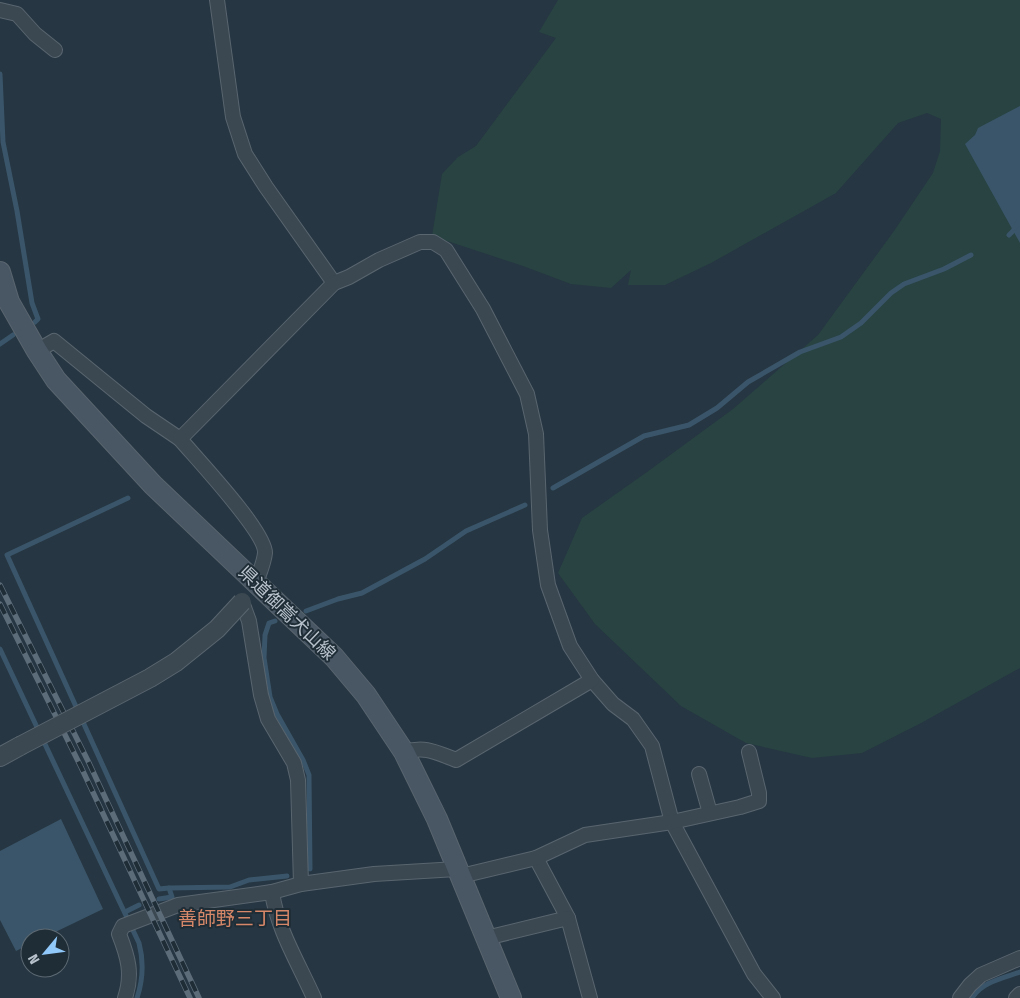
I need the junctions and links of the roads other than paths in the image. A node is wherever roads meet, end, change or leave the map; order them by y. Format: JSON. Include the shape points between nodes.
{"nodes":[{"id":1,"x":217,"y":0,"type":"edge"},
{"id":2,"x":0,"y":10,"type":"edge"},
{"id":3,"x":55,"y":50,"type":"dead end"},
{"id":4,"x":0,"y":272,"type":"edge"},
{"id":5,"x":334,"y":283,"type":"junction"},
{"id":6,"x":37,"y":350,"type":"junction"},
{"id":7,"x":180,"y":439,"type":"junction"},
{"id":8,"x":256,"y":583,"type":"junction"},
{"id":9,"x":242,"y":602,"type":"junction"},
{"id":10,"x":592,"y":680,"type":"junction"},
{"id":11,"x":404,"y":752,"type":"junction"},
{"id":12,"x":749,"y":752,"type":"dead end"},
{"id":13,"x":0,"y":757,"type":"edge"},
{"id":14,"x":699,"y":774,"type":"dead end"},
{"id":15,"x":710,"y":813,"type":"junction"},
{"id":16,"x":672,"y":822,"type":"junction"},
{"id":17,"x":536,"y":858,"type":"junction"},
{"id":18,"x":459,"y":872,"type":"junction"},
{"id":19,"x":300,"y":884,"type":"junction"},
{"id":20,"x":272,"y":892,"type":"junction"},
{"id":21,"x":568,"y":918,"type":"junction"},
{"id":22,"x":486,"y":938,"type":"junction"},
{"id":23,"x":1020,"y":958,"type":"edge"},
{"id":24,"x":1020,"y":994,"type":"edge"},
{"id":25,"x":125,"y":998,"type":"edge"},
{"id":26,"x":314,"y":998,"type":"edge"},
{"id":27,"x":511,"y":998,"type":"edge"},
{"id":28,"x":590,"y":998,"type":"edge"},
{"id":29,"x":773,"y":998,"type":"edge"},
{"id":30,"x":960,"y":998,"type":"edge"},
{"id":31,"x":1016,"y":998,"type":"edge"}],
"edges":[{"from":1,"to":5,"type":"street","via":[[233,117],[244,154]]},
{"from":2,"to":3,"type":"street","via":[[17,14]]},
{"from":4,"to":6,"type":"main road","name":"県道御嵩犬山線","via":[[9,302]]},
{"from":5,"to":7,"type":"street"},
{"from":5,"to":10,"type":"street","via":[[420,242],[433,242],[446,250],[483,309],[527,394],[536,434],[540,530],[548,585],[570,646]]},
{"from":6,"to":7,"type":"street","via":[[54,341],[146,416]]},
{"from":6,"to":8,"type":"main road","name":"県道御嵩犬山線","via":[[56,380],[146,478]]},
{"from":7,"to":8,"type":"street","via":[[256,530],[265,552]]},
{"from":8,"to":9,"type":"street"},
{"from":8,"to":11,"type":"main road","name":"県道御嵩犬山線","via":[[334,657],[366,695]]},
{"from":9,"to":13,"type":"street","bridge":true,"via":[[217,629],[176,662]]},
{"from":9,"to":19,"type":"street","via":[[249,621],[260,695],[268,719],[294,764],[298,780]]},
{"from":10,"to":11,"type":"street","via":[[456,760],[418,748]]},
{"from":10,"to":16,"type":"street","via":[[613,704],[633,720],[652,746]]},
{"from":11,"to":18,"type":"main road","name":"県道御嵩犬山線"},
{"from":12,"to":15,"type":"street","via":[[759,801]]},
{"from":14,"to":15,"type":"street"},
{"from":15,"to":16,"type":"street"},
{"from":16,"to":17,"type":"street","via":[[585,835]]},
{"from":16,"to":29,"type":"street","via":[[754,974]]},
{"from":17,"to":18,"type":"street"},
{"from":17,"to":21,"type":"street"},
{"from":18,"to":19,"type":"street","via":[[374,874]]},
{"from":18,"to":22,"type":"main road","name":"県道御嵩犬山線"},
{"from":19,"to":20,"type":"street"},
{"from":20,"to":25,"type":"street","via":[[178,905],[123,926],[119,934],[128,959],[129,976]]},
{"from":20,"to":26,"type":"street","via":[[274,910]]},
{"from":21,"to":22,"type":"street"},
{"from":21,"to":28,"type":"street"},
{"from":22,"to":27,"type":"main road","name":"県道御嵩犬山線"},
{"from":23,"to":30,"type":"street","via":[[981,975]]},
{"from":24,"to":31,"type":"street"}]}
